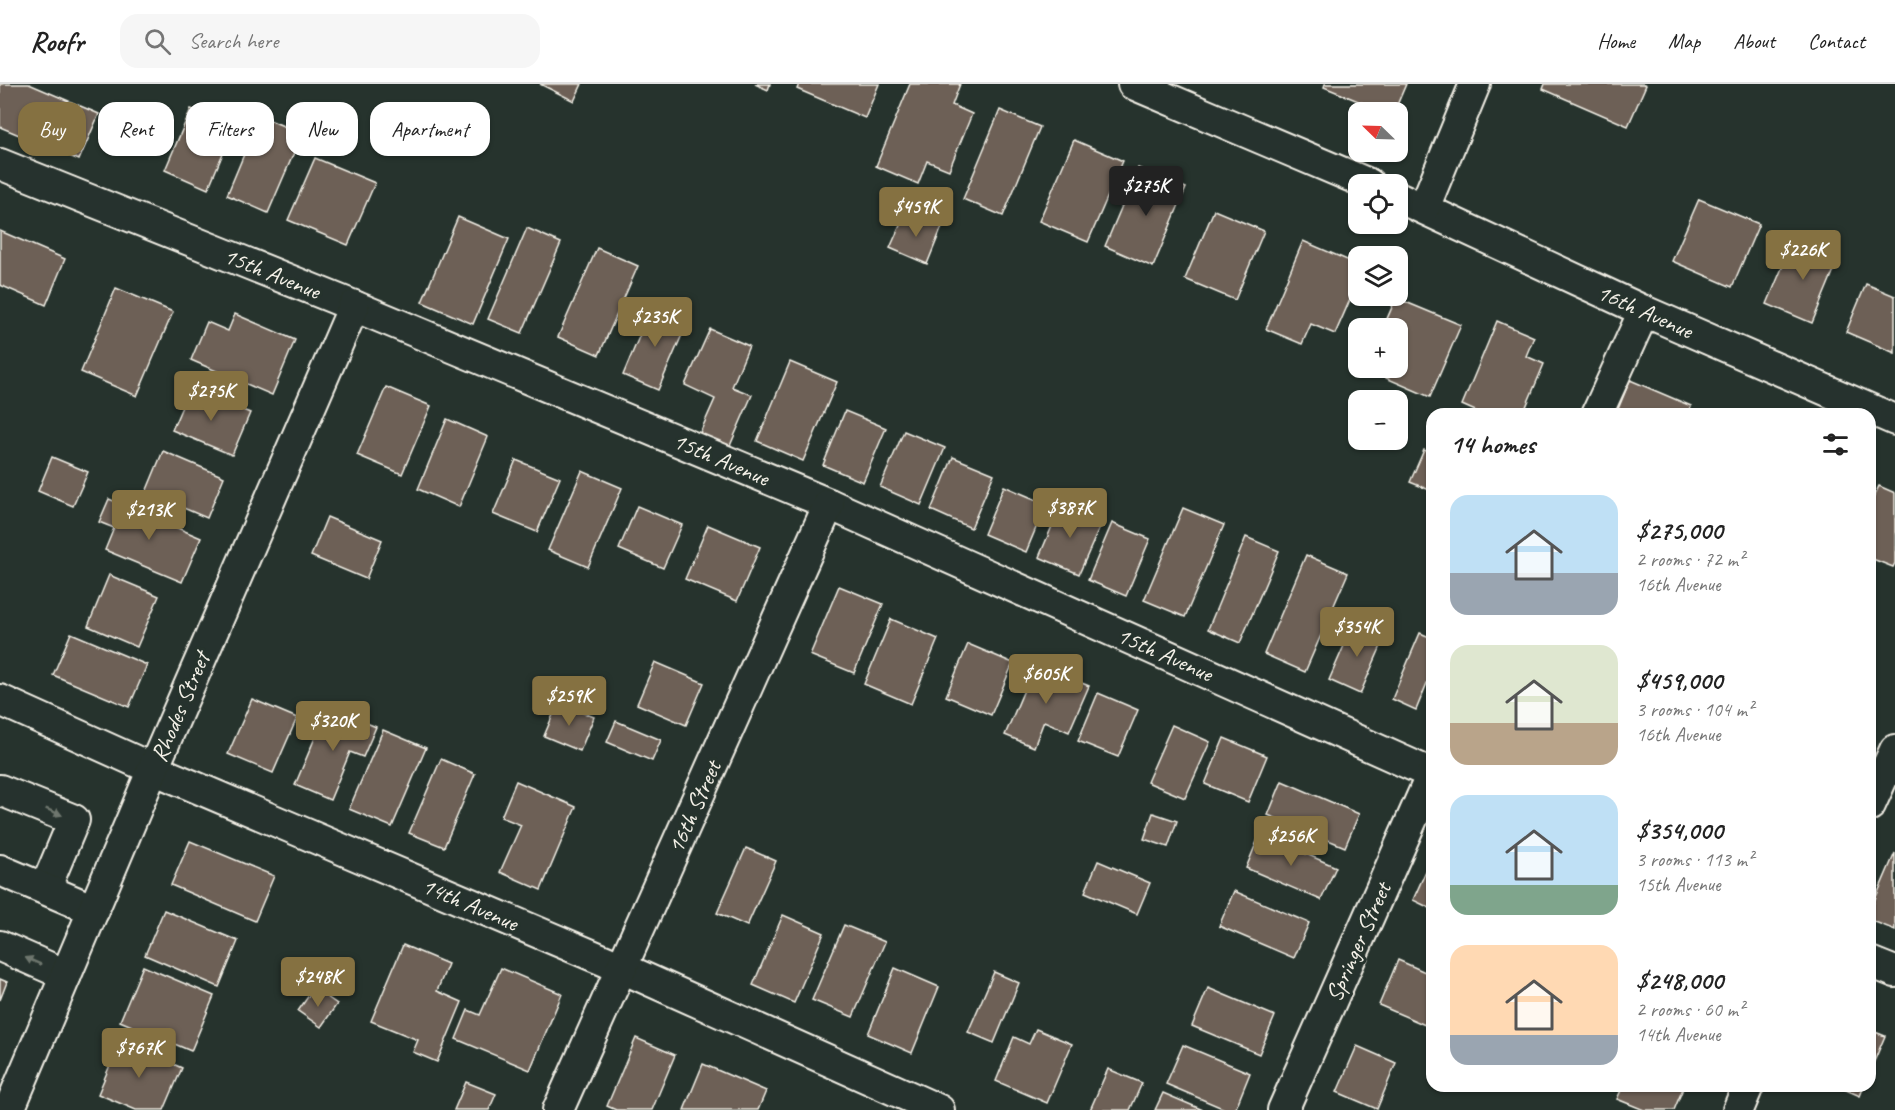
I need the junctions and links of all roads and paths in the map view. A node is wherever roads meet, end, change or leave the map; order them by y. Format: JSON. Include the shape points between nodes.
{"nodes":[{"id":1,"x":1133,"y":84,"type":"edge"},
{"id":2,"x":1475,"y":84,"type":"edge"},
{"id":3,"x":0,"y":164,"type":"edge"},
{"id":4,"x":1348,"y":175,"type":"edge"},
{"id":5,"x":1411,"y":202,"type":"edge"},
{"id":6,"x":354,"y":306,"type":"junction"},
{"id":7,"x":1644,"y":311,"type":"junction"},
{"id":8,"x":1600,"y":408,"type":"edge"},
{"id":9,"x":1867,"y":408,"type":"edge"},
{"id":10,"x":1876,"y":412,"type":"edge"},
{"id":11,"x":1895,"y":420,"type":"edge"},
{"id":12,"x":829,"y":504,"type":"junction"},
{"id":13,"x":0,"y":700,"type":"edge"},
{"id":14,"x":1895,"y":750,"type":"edge"},
{"id":15,"x":153,"y":769,"type":"junction"},
{"id":16,"x":1426,"y":771,"type":"edge"},
{"id":17,"x":1426,"y":788,"type":"edge"},
{"id":18,"x":0,"y":790,"type":"edge"},
{"id":19,"x":1876,"y":792,"type":"edge"},
{"id":20,"x":0,"y":870,"type":"edge"},
{"id":21,"x":45,"y":889,"type":"junction"},
{"id":22,"x":94,"y":910,"type":"junction"},
{"id":23,"x":0,"y":946,"type":"edge"},
{"id":24,"x":1876,"y":964,"type":"edge"},
{"id":25,"x":622,"y":968,"type":"junction"},
{"id":26,"x":1895,"y":972,"type":"edge"},
{"id":27,"x":66,"y":975,"type":"junction"},
{"id":28,"x":1746,"y":1092,"type":"edge"},
{"id":29,"x":9,"y":1110,"type":"edge"},
{"id":30,"x":558,"y":1110,"type":"edge"},
{"id":31,"x":939,"y":1110,"type":"edge"},
{"id":32,"x":1283,"y":1110,"type":"edge"},
{"id":33,"x":1738,"y":1110,"type":"edge"}],
"edges":[{"from":1,"to":4,"type":"street"},
{"from":2,"to":5,"type":"street"},
{"from":3,"to":6,"type":"street","name":"15th Avenue"},
{"from":5,"to":7,"type":"street","name":"16th Avenue"},
{"from":6,"to":12,"type":"street","name":"15th Avenue"},
{"from":6,"to":15,"type":"street","name":"Rhodes Street"},
{"from":7,"to":8,"type":"street"},
{"from":7,"to":9,"type":"street","name":"16th Avenue"},
{"from":10,"to":11,"type":"street","name":"16th Avenue"},
{"from":12,"to":16,"type":"street","name":"15th Avenue"},
{"from":12,"to":25,"type":"street","name":"16th Street"},
{"from":13,"to":15,"type":"street","name":"14th Avenue"},
{"from":14,"to":19,"type":"street"},
{"from":15,"to":22,"type":"street","name":"Rhodes Street"},
{"from":15,"to":25,"type":"street","name":"14th Avenue"},
{"from":17,"to":32,"type":"street","name":"Springer Street"},
{"from":18,"to":21,"type":"street","one_way":true,"via":[[74,820]]},
{"from":20,"to":21,"type":"street"},
{"from":21,"to":22,"type":"street"},
{"from":22,"to":27,"type":"street","name":"Rhodes Street"},
{"from":27,"to":23,"type":"street","one_way":true},
{"from":24,"to":26,"type":"street"},
{"from":25,"to":30,"type":"street","name":"16th Street"},
{"from":25,"to":31,"type":"street","name":"14th Avenue"},
{"from":27,"to":29,"type":"street","name":"Rhodes Street"},
{"from":28,"to":33,"type":"street"}]}
